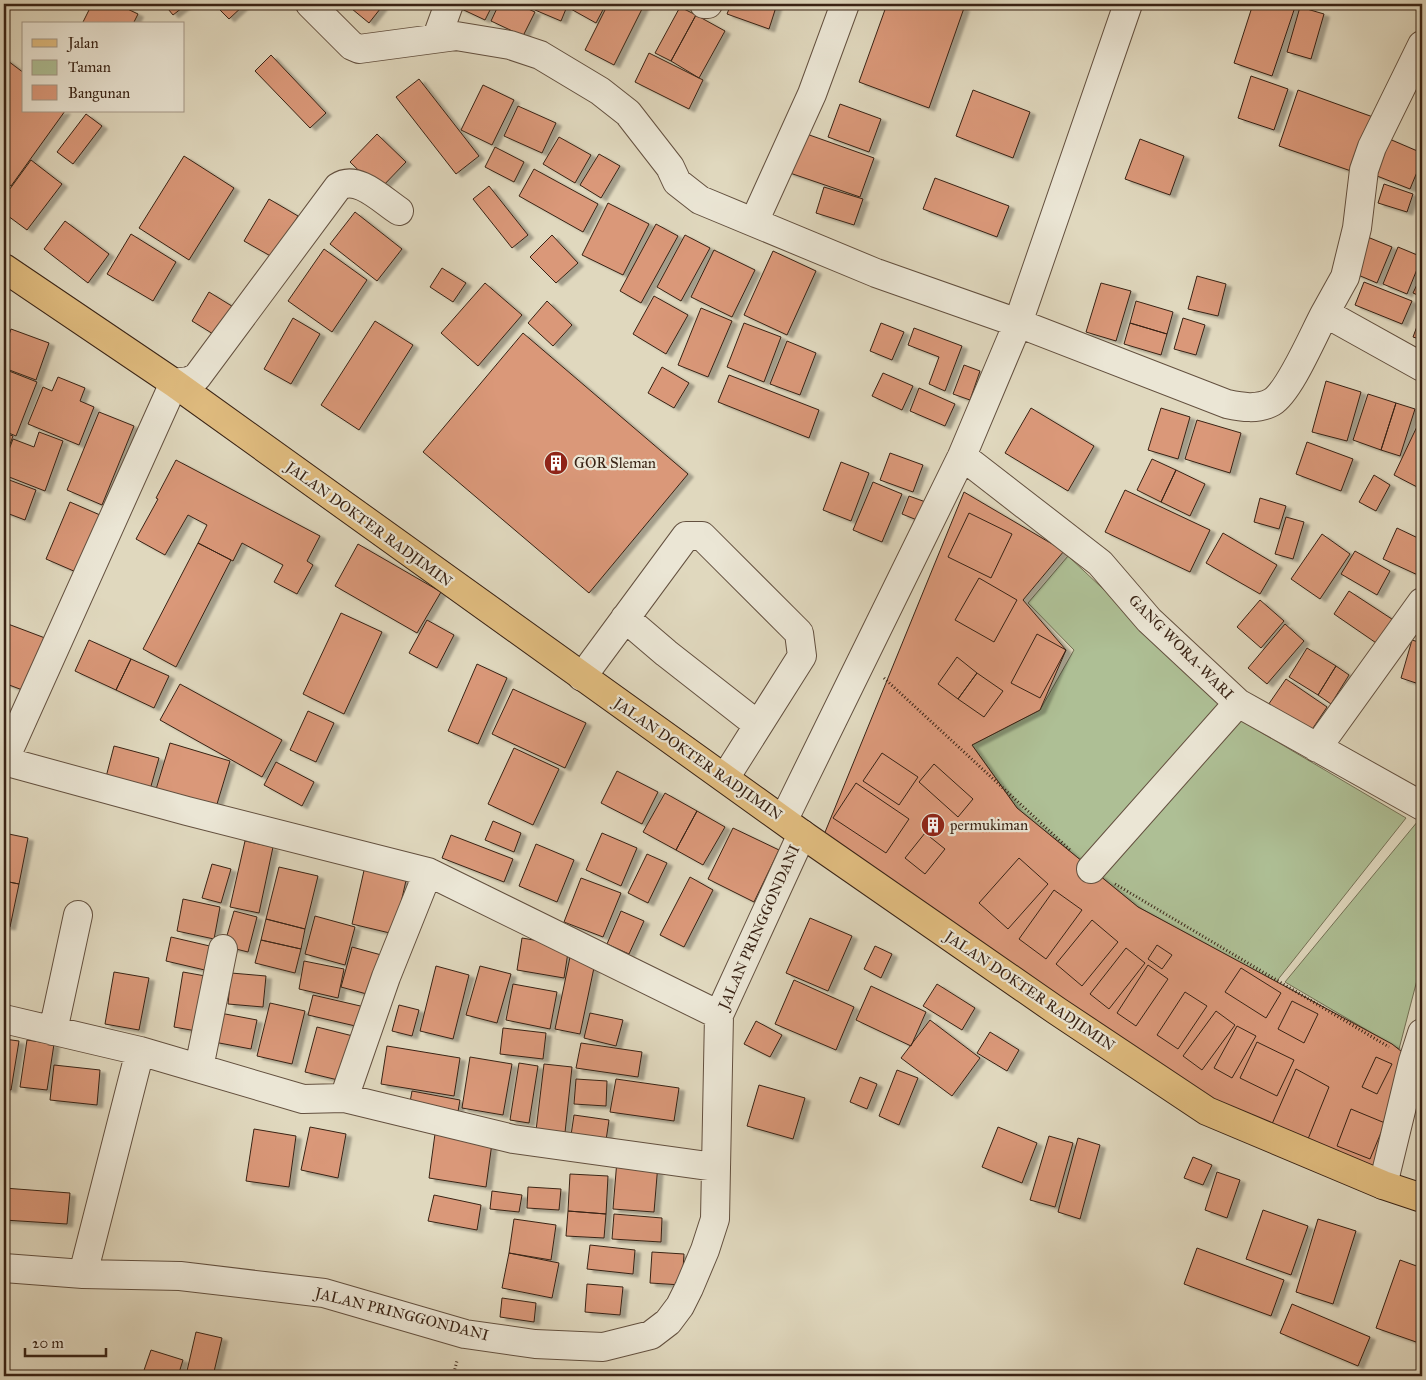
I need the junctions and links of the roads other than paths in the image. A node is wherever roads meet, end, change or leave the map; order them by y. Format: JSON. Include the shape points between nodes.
{"nodes":[{"id":1,"x":310,"y":4,"type":"edge"},
{"id":2,"x":449,"y":4,"type":"edge"},
{"id":3,"x":704,"y":4,"type":"edge"},
{"id":4,"x":708,"y":4,"type":"edge"},
{"id":5,"x":845,"y":4,"type":"edge"},
{"id":6,"x":1128,"y":4,"type":"edge"},
{"id":7,"x":436,"y":38,"type":"junction"},
{"id":8,"x":1422,"y":44,"type":"edge"},
{"id":9,"x":399,"y":211,"type":"dead end"},
{"id":10,"x":754,"y":222,"type":"junction"},
{"id":11,"x":4,"y":268,"type":"edge"},
{"id":12,"x":1325,"y":312,"type":"junction"},
{"id":13,"x":1018,"y":323,"type":"junction"},
{"id":14,"x":1422,"y":367,"type":"edge"},
{"id":15,"x":174,"y":383,"type":"junction"},
{"id":16,"x":962,"y":456,"type":"junction"},
{"id":17,"x":1422,"y":602,"type":"edge"},
{"id":18,"x":625,"y":618,"type":"junction"},
{"id":19,"x":582,"y":677,"type":"junction"},
{"id":20,"x":1238,"y":704,"type":"junction"},
{"id":21,"x":758,"y":725,"type":"junction"},
{"id":22,"x":1318,"y":748,"type":"junction"},
{"id":23,"x":4,"y":761,"type":"edge"},
{"id":24,"x":725,"y":778,"type":"junction"},
{"id":25,"x":1422,"y":806,"type":"edge"},
{"id":26,"x":793,"y":826,"type":"junction"},
{"id":27,"x":1092,"y":869,"type":"road end"},
{"id":28,"x":428,"y":872,"type":"junction"},
{"id":29,"x":78,"y":915,"type":"dead end"},
{"id":30,"x":223,"y":949,"type":"dead end"},
{"id":31,"x":719,"y":1015,"type":"junction"},
{"id":32,"x":4,"y":1019,"type":"edge"},
{"id":33,"x":53,"y":1030,"type":"junction"},
{"id":34,"x":1422,"y":1033,"type":"edge"},
{"id":35,"x":140,"y":1051,"type":"junction"},
{"id":36,"x":199,"y":1068,"type":"junction"},
{"id":37,"x":344,"y":1098,"type":"junction"},
{"id":38,"x":715,"y":1167,"type":"junction"},
{"id":39,"x":1383,"y":1185,"type":"junction"},
{"id":40,"x":1422,"y":1198,"type":"edge"},
{"id":41,"x":4,"y":1268,"type":"edge"},
{"id":42,"x":83,"y":1274,"type":"junction"}],
"edges":[{"from":1,"to":7,"type":"street","via":[[352,46],[359,49]]},
{"from":2,"to":7,"type":"street"},
{"from":3,"to":4,"type":"street"},
{"from":5,"to":10,"type":"street","via":[[812,94]]},
{"from":6,"to":13,"type":"street","name":"JALAN PRINGGONDANI"},
{"from":7,"to":10,"type":"street","via":[[479,38],[540,55],[600,91],[628,113],[670,167],[677,182],[700,200]]},
{"from":8,"to":12,"type":"street","via":[[1369,154],[1345,277]]},
{"from":9,"to":15,"type":"street","via":[[355,182],[345,182],[338,187],[197,376]]},
{"from":10,"to":13,"type":"street","via":[[876,273]]},
{"from":11,"to":15,"type":"main road","name":"JALAN DOKTER RADJIMIN"},
{"from":12,"to":13,"type":"street","via":[[1283,392],[1272,402],[1249,408],[1227,404]]},
{"from":12,"to":14,"type":"street"},
{"from":13,"to":16,"type":"street","name":"JALAN PRINGGONDANI"},
{"from":15,"to":19,"type":"main road","name":"JALAN DOKTER RADJIMIN"},
{"from":15,"to":23,"type":"street"},
{"from":16,"to":20,"type":"street","name":"GANG WORA-WARI","via":[[1100,563],[1149,620]]},
{"from":16,"to":26,"type":"street","name":"JALAN PRINGGONDANI","via":[[863,659]]},
{"from":17,"to":22,"type":"street"},
{"from":18,"to":19,"type":"street"},
{"from":18,"to":21,"type":"street"},
{"from":18,"to":21,"type":"street","via":[[686,536],[702,536],[800,633],[802,656]]},
{"from":19,"to":24,"type":"main road","name":"JALAN DOKTER RADJIMIN"},
{"from":20,"to":22,"type":"street","name":"GANG WORA-WARI"},
{"from":20,"to":27,"type":"street"},
{"from":21,"to":24,"type":"street"},
{"from":22,"to":25,"type":"street","name":"GANG WORA-WARI"},
{"from":23,"to":28,"type":"street"},
{"from":24,"to":26,"type":"main road","name":"JALAN DOKTER RADJIMIN"},
{"from":26,"to":31,"type":"street","name":"JALAN PRINGGONDANI"},
{"from":26,"to":39,"type":"main road","name":"JALAN DOKTER RADJIMIN","via":[[1057,1011],[1207,1111]]},
{"from":28,"to":31,"type":"street"},
{"from":28,"to":37,"type":"street","via":[[386,977]]},
{"from":29,"to":33,"type":"street"},
{"from":30,"to":36,"type":"street"},
{"from":31,"to":38,"type":"street","name":"JALAN PRINGGONDANI"},
{"from":32,"to":33,"type":"street"},
{"from":33,"to":35,"type":"street"},
{"from":34,"to":39,"type":"street"},
{"from":35,"to":36,"type":"street"},
{"from":35,"to":42,"type":"street"},
{"from":36,"to":37,"type":"street","via":[[303,1099]]},
{"from":37,"to":38,"type":"street","via":[[512,1139]]},
{"from":38,"to":42,"type":"street","name":"JALAN PRINGGONDANI","via":[[715,1219],[680,1306],[668,1322],[651,1335],[603,1347],[534,1344],[465,1334],[324,1292],[180,1276]]},
{"from":39,"to":40,"type":"main road","name":"JALAN DOKTER RADJIMIN"},
{"from":41,"to":42,"type":"street","name":"JALAN PRINGGONDANI"}]}
